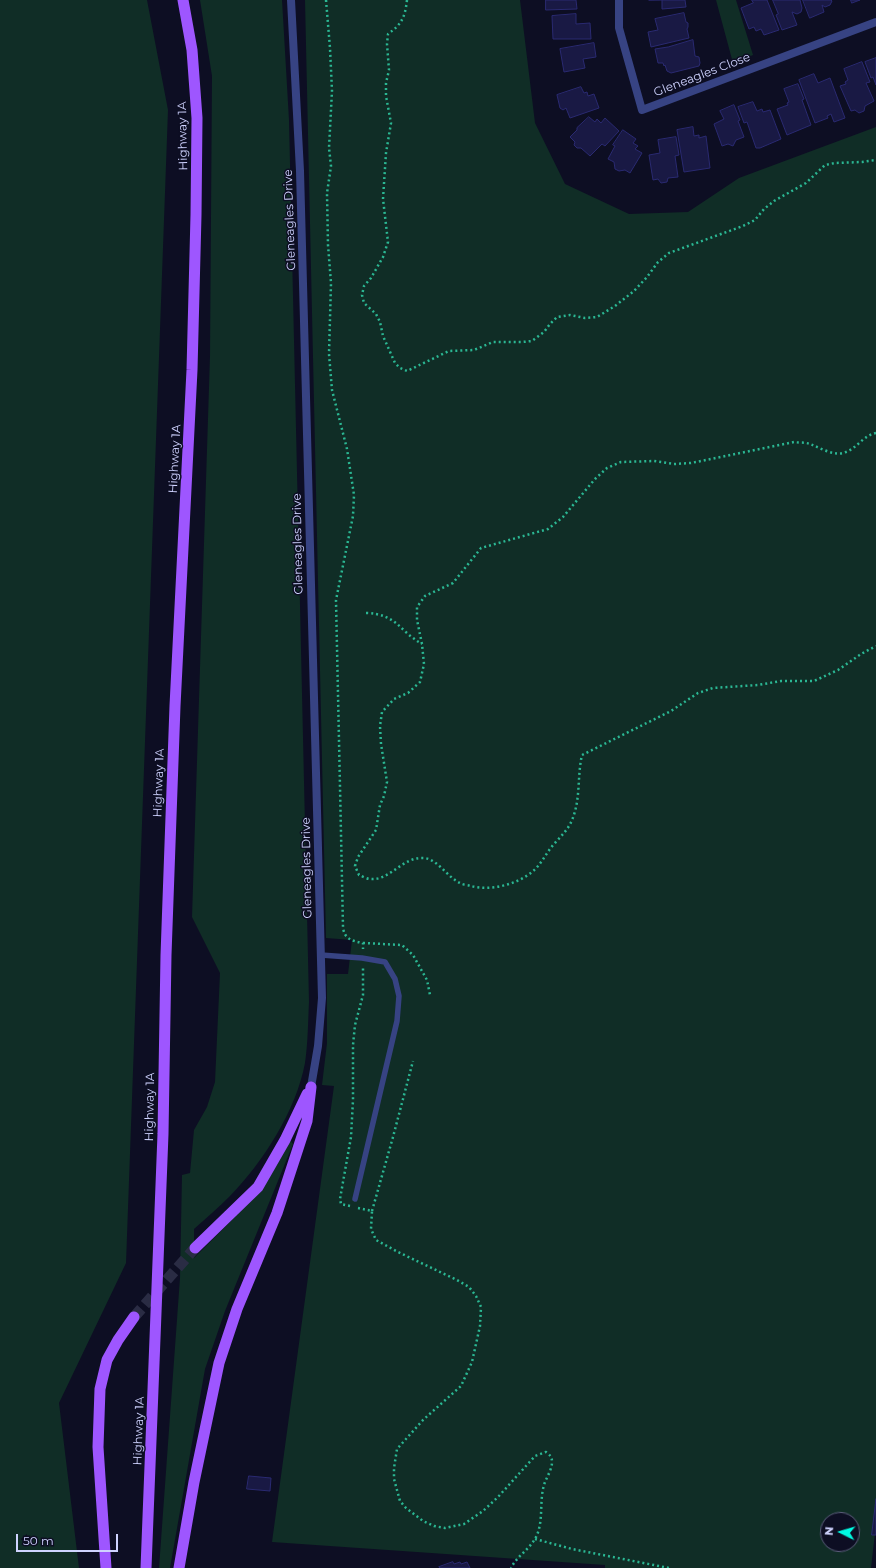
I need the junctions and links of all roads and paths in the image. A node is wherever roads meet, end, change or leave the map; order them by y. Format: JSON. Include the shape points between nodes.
{"nodes":[{"id":1,"x":183,"y":0,"type":"edge"},
{"id":2,"x":291,"y":0,"type":"edge"},
{"id":3,"x":326,"y":0,"type":"edge"},
{"id":4,"x":407,"y":0,"type":"edge"},
{"id":5,"x":619,"y":0,"type":"edge"},
{"id":6,"x":876,"y":22,"type":"edge"},
{"id":7,"x":876,"y":160,"type":"edge"},
{"id":8,"x":876,"y":434,"type":"edge"},
{"id":9,"x":366,"y":614,"type":"dead end"},
{"id":10,"x":422,"y":644,"type":"junction"},
{"id":11,"x":876,"y":646,"type":"edge"},
{"id":12,"x":363,"y":943,"type":"junction"},
{"id":13,"x":321,"y":955,"type":"junction"},
{"id":14,"x":362,"y":958,"type":"junction"},
{"id":15,"x":430,"y":995,"type":"dead end"},
{"id":16,"x":413,"y":1061,"type":"dead end"},
{"id":17,"x":311,"y":1087,"type":"junction"},
{"id":18,"x":354,"y":1199,"type":"dead end"},
{"id":19,"x":372,"y":1211,"type":"junction"},
{"id":20,"x":195,"y":1248,"type":"tunnel mouth"},
{"id":21,"x":134,"y":1317,"type":"tunnel mouth"},
{"id":22,"x":535,"y":1539,"type":"junction"},
{"id":23,"x":106,"y":1568,"type":"edge"},
{"id":24,"x":146,"y":1568,"type":"edge"},
{"id":25,"x":179,"y":1568,"type":"edge"},
{"id":26,"x":510,"y":1568,"type":"edge"},
{"id":27,"x":670,"y":1568,"type":"edge"}],
"edges":[{"from":1,"to":24,"type":"main road","name":"Highway 1A","via":[[193,65],[196,215],[192,370],[174,714],[163,1134]]},
{"from":2,"to":13,"type":"street","name":"Gleneagles Drive","via":[[300,171]]},
{"from":3,"to":12,"type":"path","via":[[332,91],[329,148],[331,166],[327,193],[329,354],[332,390],[347,449],[354,496],[353,516],[336,600],[343,926],[344,935],[348,939]]},
{"from":4,"to":7,"type":"path","via":[[405,16],[388,34],[387,44],[389,70],[386,96],[391,123],[383,199],[388,242],[383,256],[364,286],[362,295],[364,303],[376,314],[380,322],[395,363],[407,371],[449,351],[474,350],[493,342],[532,341],[557,317],[597,317],[634,290],[669,253],[755,220],[774,201],[806,183],[825,165],[835,162]]},
{"from":5,"to":6,"type":"street","name":"Gleneagles Close","via":[[619,28],[642,110]]},
{"from":8,"to":10,"type":"path","via":[[846,452],[836,453],[809,443],[794,442],[691,463],[621,462],[607,468],[563,517],[548,529],[481,548],[453,583],[425,596],[418,607],[416,620]]},
{"from":9,"to":10,"type":"path","via":[[384,615]]},
{"from":10,"to":11,"type":"path","via":[[424,664],[420,682],[394,699],[382,712],[381,744],[387,782],[376,830],[355,866],[359,875],[370,879],[383,878],[399,866],[423,858],[434,862],[460,883],[478,888],[499,887],[531,873],[564,834],[576,806],[582,755],[671,711],[698,693],[714,688],[750,686],[781,680],[814,681],[838,670]]},
{"from":12,"to":14,"type":"path"},
{"from":12,"to":15,"type":"path","via":[[402,945],[413,955],[427,980]]},
{"from":13,"to":14,"type":"lane"},
{"from":13,"to":17,"type":"street","name":"Gleneagles Drive","via":[[322,1005]]},
{"from":14,"to":18,"type":"lane","via":[[385,962],[395,979],[399,996],[397,1020]]},
{"from":14,"to":19,"type":"path","via":[[363,995],[353,1045],[354,1100],[351,1137],[340,1202]]},
{"from":16,"to":19,"type":"path"},
{"from":17,"to":20,"type":"main road","via":[[258,1187]]},
{"from":17,"to":25,"type":"main road","via":[[307,1121],[277,1214],[237,1309],[219,1363]]},
{"from":19,"to":22,"type":"path","via":[[371,1229],[376,1240],[469,1287],[480,1307],[480,1326],[472,1362],[461,1386],[423,1420],[397,1449],[394,1479],[400,1501],[423,1521],[434,1526],[445,1528],[464,1524],[498,1497],[535,1456],[546,1452],[550,1455],[552,1464],[544,1484],[540,1528]]},
{"from":21,"to":23,"type":"main road","via":[[107,1360],[100,1389],[98,1447]]},
{"from":22,"to":26,"type":"path"},
{"from":22,"to":27,"type":"path","via":[[572,1549]]}]}
